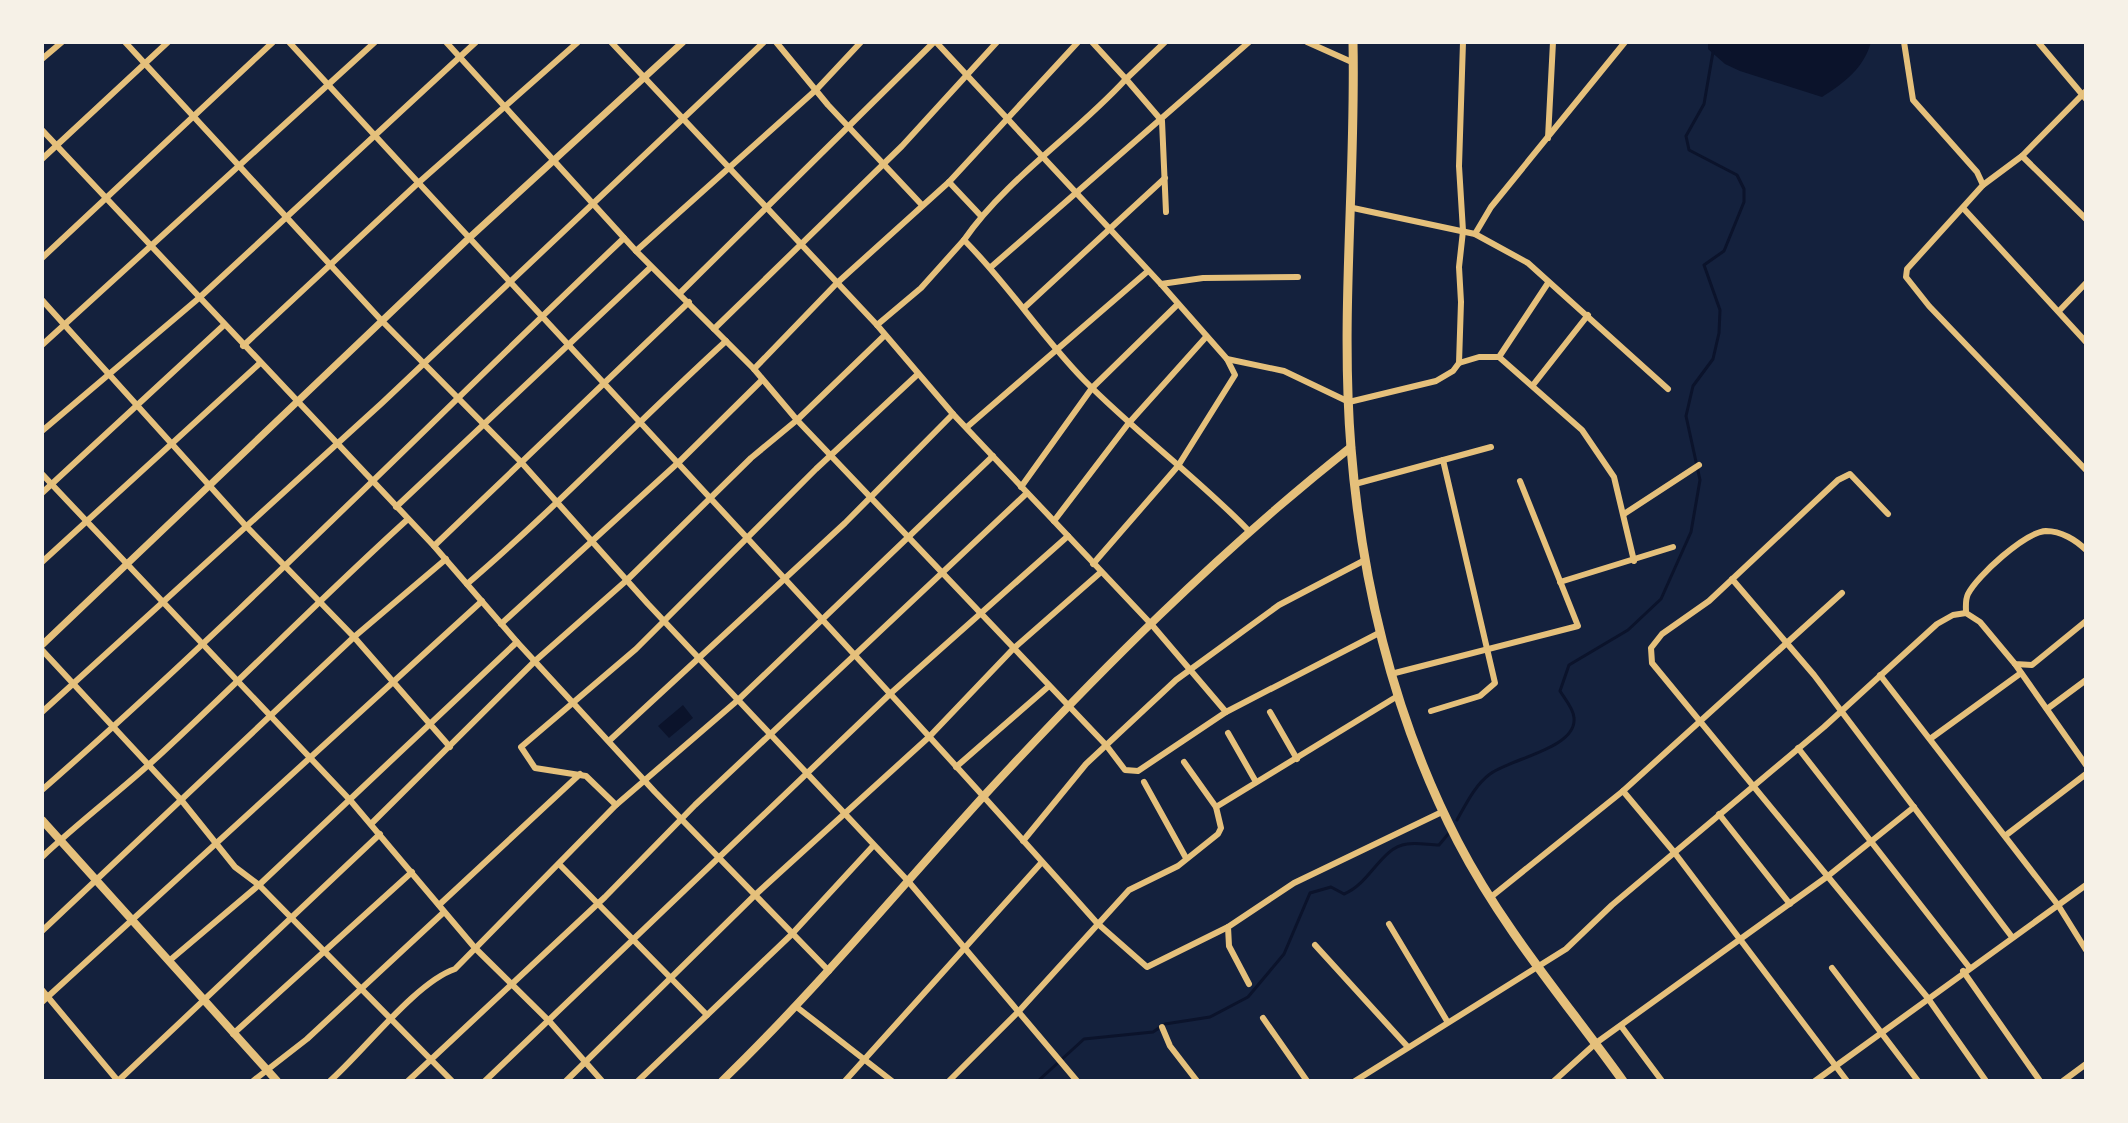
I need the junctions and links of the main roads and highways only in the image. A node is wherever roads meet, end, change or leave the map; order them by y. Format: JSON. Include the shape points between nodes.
{"nodes":[{"id":1,"x":1353,"y":42,"type":"edge"},
{"id":2,"x":1351,"y":447,"type":"junction"},
{"id":3,"x":42,"y":820,"type":"edge"},
{"id":4,"x":277,"y":1081,"type":"edge"},
{"id":5,"x":722,"y":1081,"type":"edge"},
{"id":6,"x":1623,"y":1081,"type":"edge"}],
"edges":[{"from":1,"to":2,"type":"highway"},
{"from":2,"to":5,"type":"main road","via":[[1248,530],[1068,706],[798,1008]]},
{"from":2,"to":6,"type":"highway","via":[[1379,633],[1396,697],[1444,811],[1536,965]]},
{"from":3,"to":4,"type":"main road"}]}
